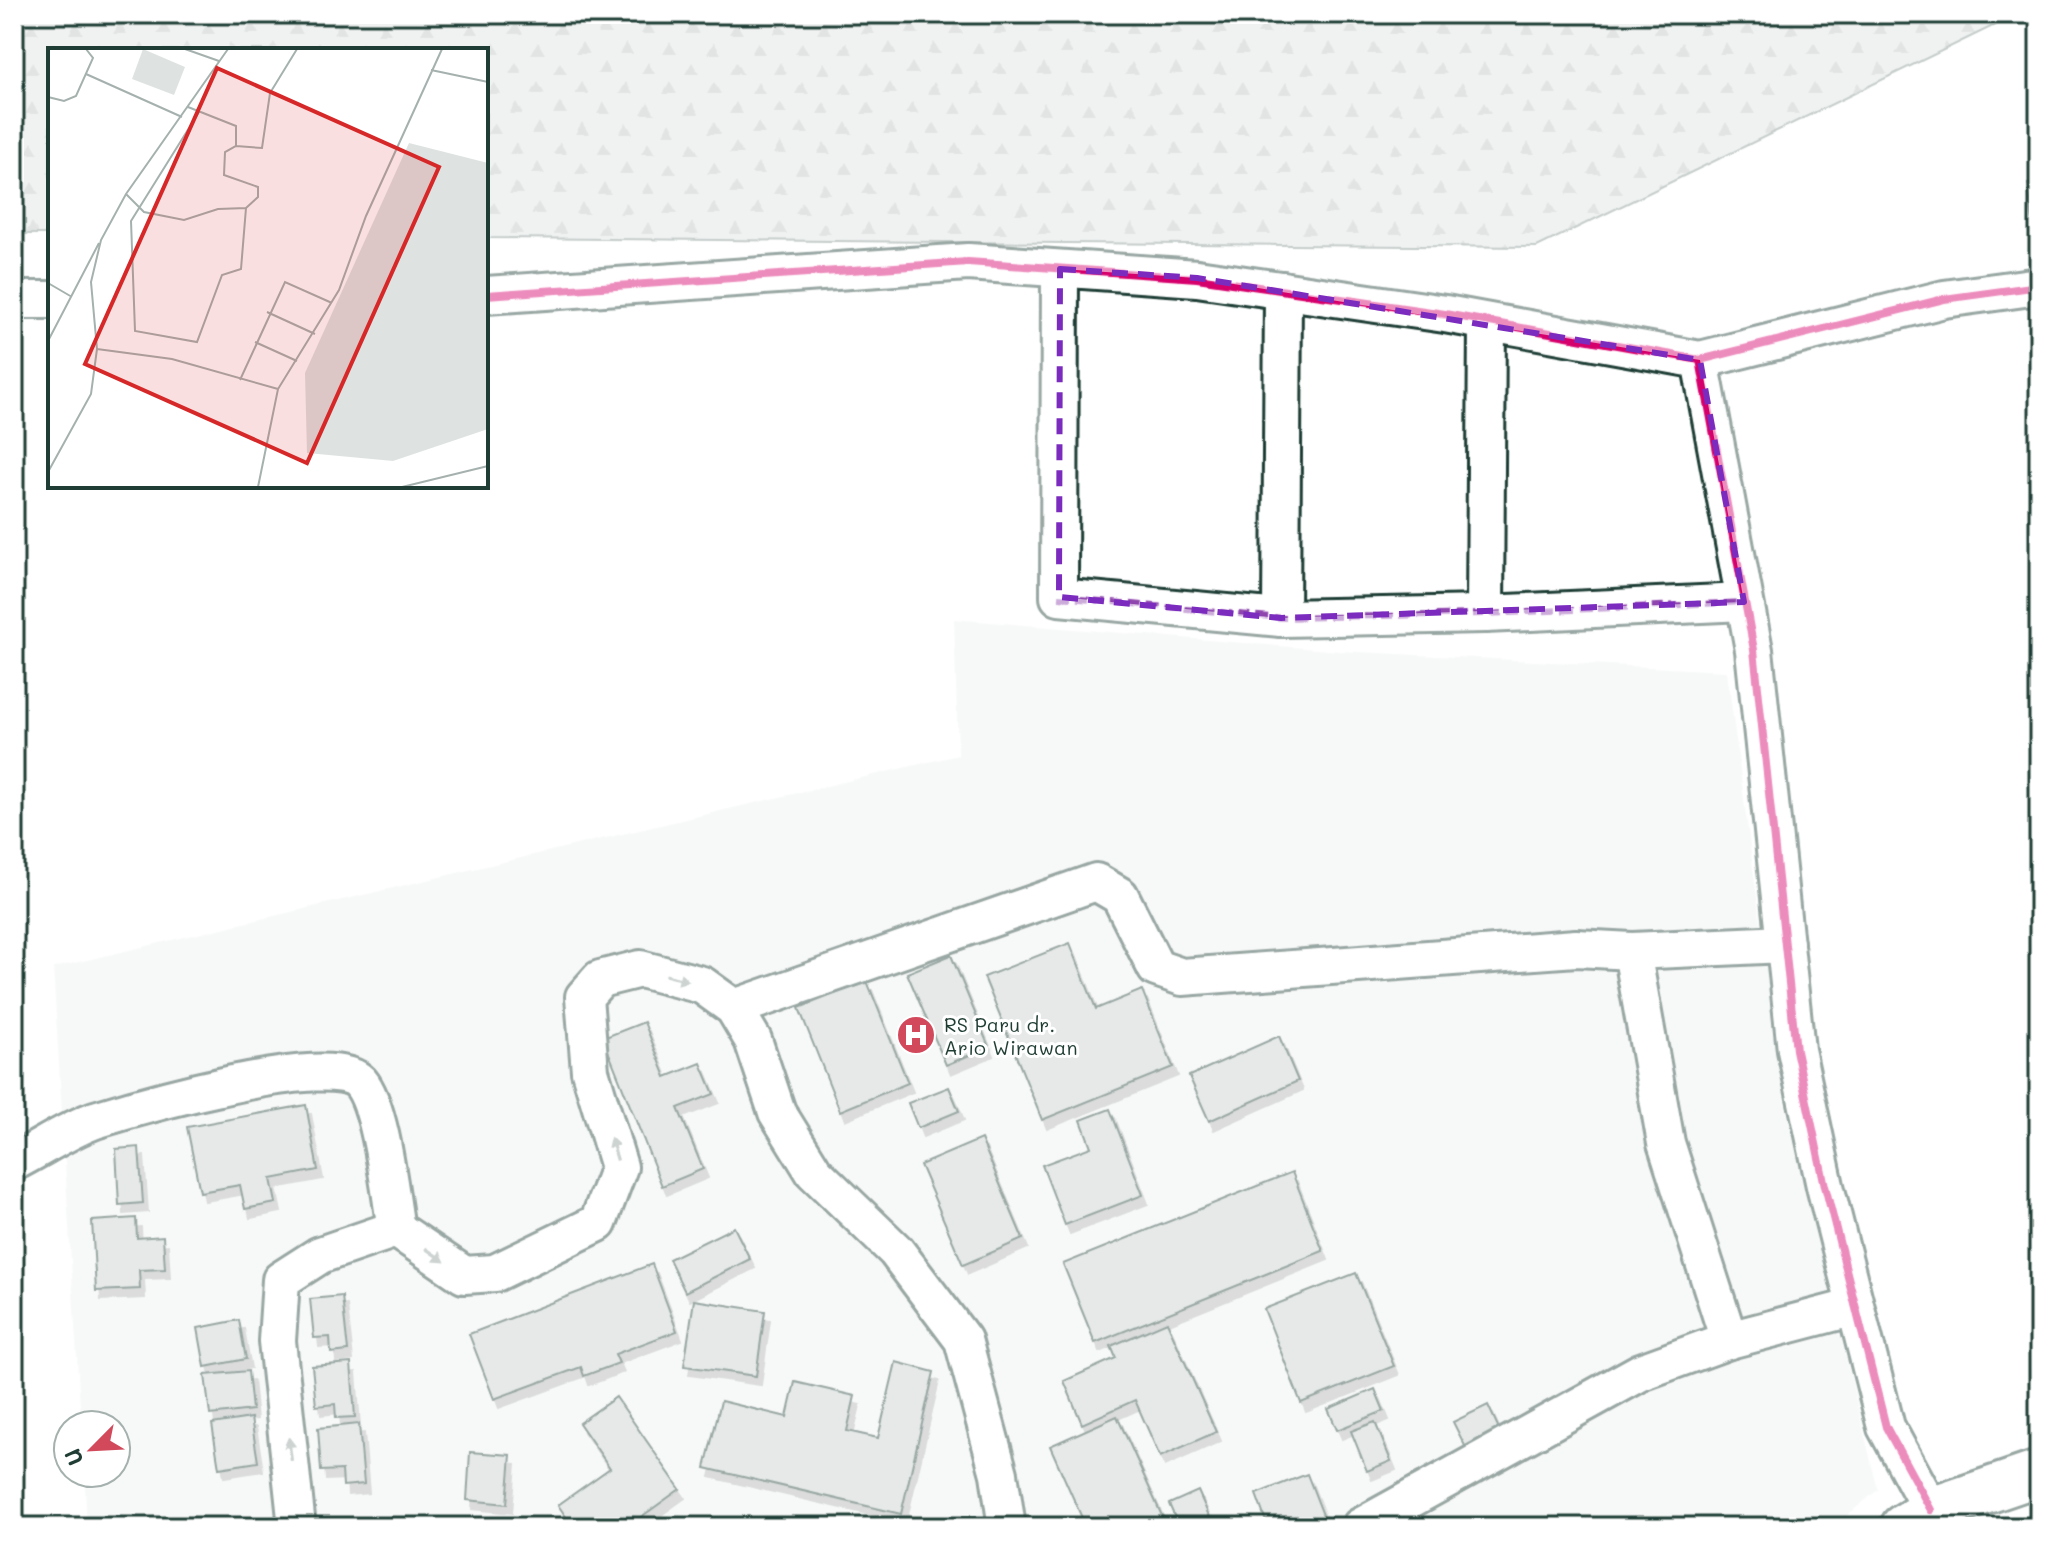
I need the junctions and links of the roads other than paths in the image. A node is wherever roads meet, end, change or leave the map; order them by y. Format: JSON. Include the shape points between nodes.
{"nodes":[{"id":1,"x":1060,"y":269,"type":"junction"},
{"id":2,"x":2039,"y":286,"type":"edge"},
{"id":3,"x":1283,"y":290,"type":"junction"},
{"id":4,"x":488,"y":295,"type":"edge"},
{"id":5,"x":14,"y":300,"type":"edge"},
{"id":6,"x":48,"y":300,"type":"edge"},
{"id":7,"x":1487,"y":322,"type":"junction"},
{"id":8,"x":1700,"y":360,"type":"junction"},
{"id":9,"x":1744,"y":602,"type":"junction"},
{"id":10,"x":1485,"y":614,"type":"junction"},
{"id":11,"x":1281,"y":618,"type":"junction"},
{"id":12,"x":1785,"y":944,"type":"junction"},
{"id":13,"x":1632,"y":951,"type":"junction"},
{"id":14,"x":734,"y":1008,"type":"junction"},
{"id":15,"x":14,"y":1162,"type":"edge"},
{"id":16,"x":396,"y":1229,"type":"junction"},
{"id":17,"x":1855,"y":1307,"type":"junction"},
{"id":18,"x":1729,"y":1340,"type":"junction"},
{"id":19,"x":2039,"y":1473,"type":"edge"},
{"id":20,"x":1917,"y":1519,"type":"edge"},
{"id":21,"x":297,"y":1527,"type":"edge"},
{"id":22,"x":1007,"y":1527,"type":"edge"},
{"id":23,"x":1360,"y":1527,"type":"edge"}],
"edges":[{"from":1,"to":3,"type":"street"},
{"from":1,"to":4,"type":"street","via":[[968,262]]},
{"from":1,"to":11,"type":"street","via":[[1059,597]]},
{"from":2,"to":8,"type":"street","via":[[1944,299]]},
{"from":3,"to":7,"type":"street"},
{"from":3,"to":11,"type":"street"},
{"from":5,"to":6,"type":"street"},
{"from":7,"to":8,"type":"street"},
{"from":7,"to":10,"type":"street"},
{"from":8,"to":9,"type":"street"},
{"from":9,"to":10,"type":"street"},
{"from":9,"to":12,"type":"street","via":[[1754,650]]},
{"from":10,"to":11,"type":"street"},
{"from":12,"to":13,"type":"street"},
{"from":12,"to":17,"type":"street","via":[[1796,1050]]},
{"from":13,"to":14,"type":"street","via":[[1576,948],[1182,977],[1156,968],[1120,896],[1096,882]]},
{"from":13,"to":18,"type":"street","via":[[1666,1143]]},
{"from":16,"to":14,"type":"street","one_way":true,"via":[[464,1275],[495,1273],[598,1223],[619,1167],[590,1071],[584,997],[600,979],[640,969],[702,985]]},
{"from":14,"to":22,"type":"street","via":[[753,1040],[777,1112],[814,1172],[896,1251],[963,1340],[999,1474]]},
{"from":15,"to":16,"type":"street","via":[[93,1121],[268,1076],[341,1074],[358,1080],[372,1100]]},
{"from":21,"to":16,"type":"street","one_way":true,"via":[[277,1341],[281,1280],[320,1255]]},
{"from":17,"to":18,"type":"street"},
{"from":17,"to":20,"type":"street"},
{"from":18,"to":23,"type":"street","via":[[1641,1372]]},
{"from":19,"to":20,"type":"main road"}]}
